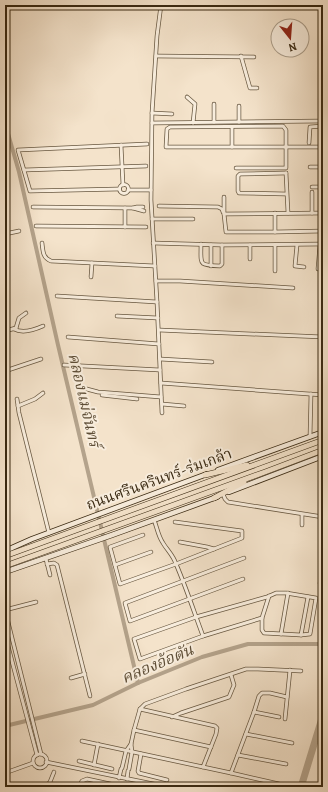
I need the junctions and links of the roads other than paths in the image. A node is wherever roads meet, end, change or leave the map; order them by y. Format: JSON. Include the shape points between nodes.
{"nodes":[{"id":1,"x":160,"y":5,"type":"edge"},
{"id":2,"x":156,"y":56,"type":"junction"},
{"id":3,"x":241,"y":56,"type":"junction"},
{"id":4,"x":254,"y":57,"type":"dead end"},
{"id":5,"x":257,"y":88,"type":"dead end"},
{"id":6,"x":187,"y":97,"type":"dead end"},
{"id":7,"x":214,"y":104,"type":"dead end"},
{"id":8,"x":239,"y":106,"type":"dead end"},
{"id":9,"x":152,"y":113,"type":"junction"},
{"id":10,"x":172,"y":114,"type":"dead end"},
{"id":11,"x":323,"y":121,"type":"edge"},
{"id":12,"x":193,"y":122,"type":"junction"},
{"id":13,"x":214,"y":122,"type":"junction"},
{"id":14,"x":238,"y":122,"type":"junction"},
{"id":15,"x":152,"y":123,"type":"junction"},
{"id":16,"x":323,"y":126,"type":"edge"},
{"id":17,"x":232,"y":127,"type":"junction"},
{"id":18,"x":309,"y":143,"type":"dead end"},
{"id":19,"x":148,"y":144,"type":"dead end"},
{"id":20,"x":121,"y":145,"type":"junction"},
{"id":21,"x":232,"y":147,"type":"junction"},
{"id":22,"x":286,"y":147,"type":"junction"},
{"id":23,"x":323,"y":147,"type":"edge"},
{"id":24,"x":146,"y":166,"type":"dead end"},
{"id":25,"x":122,"y":167,"type":"junction"},
{"id":26,"x":310,"y":167,"type":"dead end"},
{"id":27,"x":323,"y":167,"type":"edge"},
{"id":28,"x":236,"y":168,"type":"dead end"},
{"id":29,"x":286,"y":168,"type":"junction"},
{"id":30,"x":24,"y":170,"type":"junction"},
{"id":31,"x":286,"y":173,"type":"junction"},
{"id":32,"x":123,"y":185,"type":"junction"},
{"id":33,"x":312,"y":187,"type":"dead end"},
{"id":34,"x":323,"y":187,"type":"edge"},
{"id":35,"x":119,"y":189,"type":"junction"},
{"id":36,"x":128,"y":190,"type":"junction"},
{"id":37,"x":151,"y":190,"type":"junction"},
{"id":38,"x":312,"y":192,"type":"dead end"},
{"id":39,"x":286,"y":194,"type":"junction"},
{"id":40,"x":224,"y":198,"type":"dead end"},
{"id":41,"x":159,"y":206,"type":"dead end"},
{"id":42,"x":34,"y":207,"type":"dead end"},
{"id":43,"x":147,"y":207,"type":"junction"},
{"id":44,"x":125,"y":208,"type":"junction"},
{"id":45,"x":133,"y":208,"type":"junction"},
{"id":46,"x":151,"y":211,"type":"junction"},
{"id":47,"x":323,"y":212,"type":"edge"},
{"id":48,"x":275,"y":213,"type":"junction"},
{"id":49,"x":288,"y":213,"type":"junction"},
{"id":50,"x":312,"y":213,"type":"junction"},
{"id":51,"x":224,"y":214,"type":"junction"},
{"id":52,"x":152,"y":219,"type":"junction"},
{"id":53,"x":193,"y":219,"type":"dead end"},
{"id":54,"x":36,"y":226,"type":"dead end"},
{"id":55,"x":125,"y":227,"type":"junction"},
{"id":56,"x":146,"y":228,"type":"dead end"},
{"id":57,"x":19,"y":231,"type":"dead end"},
{"id":58,"x":323,"y":231,"type":"edge"},
{"id":59,"x":275,"y":232,"type":"junction"},
{"id":60,"x":5,"y":234,"type":"edge"},
{"id":61,"x":153,"y":242,"type":"junction"},
{"id":62,"x":42,"y":243,"type":"dead end"},
{"id":63,"x":201,"y":244,"type":"junction"},
{"id":64,"x":322,"y":244,"type":"edge"},
{"id":65,"x":211,"y":245,"type":"junction"},
{"id":66,"x":222,"y":245,"type":"junction"},
{"id":67,"x":250,"y":245,"type":"junction"},
{"id":68,"x":275,"y":245,"type":"junction"},
{"id":69,"x":297,"y":245,"type":"junction"},
{"id":70,"x":250,"y":259,"type":"dead end"},
{"id":71,"x":92,"y":263,"type":"junction"},
{"id":72,"x":154,"y":266,"type":"junction"},
{"id":73,"x":211,"y":266,"type":"junction"},
{"id":74,"x":304,"y":267,"type":"dead end"},
{"id":75,"x":318,"y":269,"type":"dead end"},
{"id":76,"x":275,"y":271,"type":"dead end"},
{"id":77,"x":91,"y":277,"type":"dead end"},
{"id":78,"x":156,"y":281,"type":"junction"},
{"id":79,"x":293,"y":288,"type":"dead end"},
{"id":80,"x":57,"y":296,"type":"dead end"},
{"id":81,"x":157,"y":302,"type":"junction"},
{"id":82,"x":26,"y":313,"type":"dead end"},
{"id":83,"x":117,"y":316,"type":"dead end"},
{"id":84,"x":158,"y":318,"type":"junction"},
{"id":85,"x":43,"y":326,"type":"dead end"},
{"id":86,"x":16,"y":328,"type":"junction"},
{"id":87,"x":159,"y":330,"type":"junction"},
{"id":88,"x":5,"y":331,"type":"edge"},
{"id":89,"x":68,"y":337,"type":"dead end"},
{"id":90,"x":323,"y":337,"type":"edge"},
{"id":91,"x":159,"y":344,"type":"junction"},
{"id":92,"x":41,"y":359,"type":"dead end"},
{"id":93,"x":160,"y":359,"type":"junction"},
{"id":94,"x":212,"y":362,"type":"dead end"},
{"id":95,"x":64,"y":365,"type":"dead end"},
{"id":96,"x":160,"y":370,"type":"junction"},
{"id":97,"x":5,"y":371,"type":"edge"},
{"id":98,"x":161,"y":383,"type":"junction"},
{"id":99,"x":79,"y":387,"type":"dead end"},
{"id":100,"x":43,"y":393,"type":"dead end"},
{"id":101,"x":311,"y":394,"type":"junction"},
{"id":102,"x":102,"y":395,"type":"dead end"},
{"id":103,"x":323,"y":395,"type":"edge"},
{"id":104,"x":132,"y":397,"type":"junction"},
{"id":105,"x":161,"y":397,"type":"junction"},
{"id":106,"x":17,"y":399,"type":"dead end"},
{"id":107,"x":137,"y":399,"type":"dead end"},
{"id":108,"x":162,"y":404,"type":"junction"},
{"id":109,"x":18,"y":406,"type":"junction"},
{"id":110,"x":184,"y":406,"type":"dead end"},
{"id":111,"x":162,"y":413,"type":"dead end"},
{"id":112,"x":323,"y":432,"type":"edge"},
{"id":113,"x":310,"y":437,"type":"junction"},
{"id":114,"x":323,"y":440,"type":"edge"},
{"id":115,"x":323,"y":450,"type":"edge"},
{"id":116,"x":323,"y":456,"type":"edge"},
{"id":117,"x":268,"y":460,"type":"junction"},
{"id":118,"x":264,"y":472,"type":"junction"},
{"id":119,"x":205,"y":475,"type":"junction"},
{"id":120,"x":223,"y":494,"type":"junction"},
{"id":121,"x":214,"y":498,"type":"junction"},
{"id":122,"x":302,"y":514,"type":"junction"},
{"id":123,"x":323,"y":517,"type":"edge"},
{"id":124,"x":154,"y":520,"type":"junction"},
{"id":125,"x":175,"y":522,"type":"dead end"},
{"id":126,"x":302,"y":524,"type":"dead end"},
{"id":127,"x":50,"y":533,"type":"junction"},
{"id":128,"x":143,"y":535,"type":"dead end"},
{"id":129,"x":180,"y":542,"type":"dead end"},
{"id":130,"x":214,"y":549,"type":"junction"},
{"id":131,"x":5,"y":551,"type":"edge"},
{"id":132,"x":151,"y":552,"type":"dead end"},
{"id":133,"x":5,"y":556,"type":"edge"},
{"id":134,"x":244,"y":558,"type":"dead end"},
{"id":135,"x":47,"y":561,"type":"junction"},
{"id":136,"x":176,"y":564,"type":"junction"},
{"id":137,"x":115,"y":565,"type":"junction"},
{"id":138,"x":5,"y":566,"type":"edge"},
{"id":139,"x":5,"y":572,"type":"edge"},
{"id":140,"x":50,"y":575,"type":"dead end"},
{"id":141,"x":243,"y":579,"type":"dead end"},
{"id":142,"x":183,"y":581,"type":"junction"},
{"id":143,"x":288,"y":594,"type":"junction"},
{"id":144,"x":269,"y":596,"type":"junction"},
{"id":145,"x":308,"y":597,"type":"junction"},
{"id":146,"x":189,"y":599,"type":"junction"},
{"id":147,"x":36,"y":602,"type":"dead end"},
{"id":148,"x":5,"y":610,"type":"edge"},
{"id":149,"x":196,"y":617,"type":"junction"},
{"id":150,"x":262,"y":618,"type":"junction"},
{"id":151,"x":281,"y":634,"type":"junction"},
{"id":152,"x":5,"y":635,"type":"edge"},
{"id":153,"x":301,"y":635,"type":"junction"},
{"id":154,"x":203,"y":636,"type":"junction"},
{"id":155,"x":290,"y":670,"type":"junction"},
{"id":156,"x":301,"y":671,"type":"dead end"},
{"id":157,"x":84,"y":674,"type":"junction"},
{"id":158,"x":231,"y":675,"type":"junction"},
{"id":159,"x":71,"y":678,"type":"dead end"},
{"id":160,"x":90,"y":696,"type":"dead end"},
{"id":161,"x":287,"y":697,"type":"junction"},
{"id":162,"x":140,"y":709,"type":"junction"},
{"id":163,"x":254,"y":712,"type":"junction"},
{"id":164,"x":172,"y":717,"type":"junction"},
{"id":165,"x":279,"y":717,"type":"dead end"},
{"id":166,"x":285,"y":719,"type":"dead end"},
{"id":167,"x":134,"y":730,"type":"junction"},
{"id":168,"x":246,"y":734,"type":"junction"},
{"id":169,"x":82,"y":741,"type":"dead end"},
{"id":170,"x":292,"y":743,"type":"dead end"},
{"id":171,"x":98,"y":744,"type":"junction"},
{"id":172,"x":131,"y":744,"type":"junction"},
{"id":173,"x":210,"y":747,"type":"junction"},
{"id":174,"x":126,"y":750,"type":"junction"},
{"id":175,"x":132,"y":752,"type":"junction"},
{"id":176,"x":41,"y":754,"type":"junction"},
{"id":177,"x":141,"y":754,"type":"junction"},
{"id":178,"x":37,"y":755,"type":"junction"},
{"id":179,"x":238,"y":755,"type":"junction"},
{"id":180,"x":79,"y":761,"type":"dead end"},
{"id":181,"x":46,"y":762,"type":"junction"},
{"id":182,"x":33,"y":763,"type":"junction"},
{"id":183,"x":286,"y":764,"type":"dead end"},
{"id":184,"x":94,"y":765,"type":"junction"},
{"id":185,"x":203,"y":767,"type":"junction"},
{"id":186,"x":112,"y":769,"type":"dead end"},
{"id":187,"x":54,"y":772,"type":"dead end"},
{"id":188,"x":5,"y":773,"type":"edge"},
{"id":189,"x":231,"y":774,"type":"junction"},
{"id":190,"x":120,"y":778,"type":"junction"},
{"id":191,"x":127,"y":779,"type":"junction"},
{"id":192,"x":167,"y":780,"type":"dead end"},
{"id":193,"x":279,"y":784,"type":"dead end"},
{"id":194,"x":45,"y":787,"type":"edge"},
{"id":195,"x":79,"y":787,"type":"edge"},
{"id":196,"x":124,"y":787,"type":"edge"},
{"id":197,"x":168,"y":787,"type":"edge"}],
"edges":[{"from":1,"to":2,"type":"street"},
{"from":2,"to":3,"type":"street"},
{"from":2,"to":9,"type":"street"},
{"from":3,"to":4,"type":"street"},
{"from":3,"to":5,"type":"street","via":[[250,88]]},
{"from":6,"to":12,"type":"street","via":[[195,104]]},
{"from":7,"to":13,"type":"street"},
{"from":8,"to":14,"type":"street"},
{"from":9,"to":10,"type":"street"},
{"from":9,"to":15,"type":"street"},
{"from":11,"to":14,"type":"street"},
{"from":12,"to":13,"type":"street"},
{"from":12,"to":15,"type":"street"},
{"from":13,"to":14,"type":"street"},
{"from":15,"to":37,"type":"street"},
{"from":16,"to":18,"type":"street","via":[[310,127]]},
{"from":17,"to":21,"type":"street"},
{"from":17,"to":21,"type":"street","via":[[168,128],[166,147]]},
{"from":17,"to":22,"type":"street","via":[[283,126],[286,130]]},
{"from":19,"to":20,"type":"street"},
{"from":20,"to":25,"type":"street"},
{"from":20,"to":30,"type":"street","via":[[18,150]]},
{"from":21,"to":22,"type":"street"},
{"from":22,"to":23,"type":"street"},
{"from":22,"to":29,"type":"street"},
{"from":24,"to":25,"type":"street"},
{"from":25,"to":30,"type":"street"},
{"from":25,"to":32,"type":"street"},
{"from":26,"to":27,"type":"street"},
{"from":28,"to":29,"type":"street"},
{"from":29,"to":31,"type":"street"},
{"from":30,"to":35,"type":"street","via":[[30,191]]},
{"from":31,"to":39,"type":"street"},
{"from":31,"to":39,"type":"street","via":[[238,176],[239,193]]},
{"from":32,"to":35,"type":"street"},
{"from":32,"to":36,"type":"street","via":[[127,186]]},
{"from":33,"to":34,"type":"street"},
{"from":35,"to":36,"type":"street","via":[[122,194]]},
{"from":36,"to":37,"type":"street"},
{"from":37,"to":43,"type":"street"},
{"from":38,"to":50,"type":"street"},
{"from":39,"to":49,"type":"street"},
{"from":40,"to":51,"type":"street"},
{"from":41,"to":51,"type":"street","via":[[218,207]]},
{"from":42,"to":44,"type":"street"},
{"from":43,"to":45,"type":"street"},
{"from":43,"to":46,"type":"street"},
{"from":44,"to":45,"type":"street"},
{"from":44,"to":55,"type":"street"},
{"from":45,"to":46,"type":"street"},
{"from":46,"to":52,"type":"street"},
{"from":47,"to":50,"type":"street"},
{"from":48,"to":49,"type":"street"},
{"from":48,"to":51,"type":"street"},
{"from":48,"to":59,"type":"street"},
{"from":49,"to":50,"type":"street"},
{"from":51,"to":59,"type":"street","via":[[226,232]]},
{"from":52,"to":53,"type":"street"},
{"from":52,"to":61,"type":"street"},
{"from":54,"to":55,"type":"street"},
{"from":55,"to":56,"type":"street"},
{"from":57,"to":60,"type":"street"},
{"from":58,"to":59,"type":"street"},
{"from":61,"to":63,"type":"street"},
{"from":61,"to":72,"type":"street"},
{"from":62,"to":71,"type":"street","via":[[44,256],[51,261]]},
{"from":63,"to":65,"type":"street"},
{"from":63,"to":73,"type":"street","via":[[201,262]]},
{"from":64,"to":69,"type":"street"},
{"from":64,"to":75,"type":"street"},
{"from":65,"to":66,"type":"street"},
{"from":65,"to":73,"type":"street"},
{"from":66,"to":67,"type":"street"},
{"from":66,"to":73,"type":"street","via":[[222,264]]},
{"from":67,"to":68,"type":"street"},
{"from":67,"to":70,"type":"street"},
{"from":68,"to":69,"type":"street"},
{"from":68,"to":76,"type":"street"},
{"from":69,"to":74,"type":"street","via":[[296,266]]},
{"from":71,"to":72,"type":"street"},
{"from":71,"to":77,"type":"street"},
{"from":72,"to":78,"type":"street"},
{"from":78,"to":79,"type":"street"},
{"from":78,"to":81,"type":"street"},
{"from":80,"to":81,"type":"street"},
{"from":81,"to":84,"type":"street"},
{"from":82,"to":86,"type":"street","via":[[19,318]]},
{"from":83,"to":84,"type":"street"},
{"from":84,"to":87,"type":"street"},
{"from":85,"to":86,"type":"street","via":[[29,331],[18,331]]},
{"from":86,"to":88,"type":"street"},
{"from":87,"to":90,"type":"street"},
{"from":87,"to":91,"type":"street"},
{"from":89,"to":91,"type":"street"},
{"from":91,"to":93,"type":"street"},
{"from":92,"to":97,"type":"street"},
{"from":93,"to":94,"type":"street"},
{"from":93,"to":96,"type":"street"},
{"from":95,"to":96,"type":"street"},
{"from":96,"to":98,"type":"street"},
{"from":98,"to":101,"type":"street"},
{"from":98,"to":105,"type":"street"},
{"from":99,"to":104,"type":"street"},
{"from":100,"to":109,"type":"street"},
{"from":101,"to":103,"type":"street"},
{"from":101,"to":113,"type":"street"},
{"from":102,"to":104,"type":"street"},
{"from":104,"to":105,"type":"street"},
{"from":104,"to":107,"type":"street"},
{"from":105,"to":108,"type":"street"},
{"from":106,"to":109,"type":"street"},
{"from":108,"to":110,"type":"street"},
{"from":108,"to":111,"type":"street"},
{"from":109,"to":127,"type":"street"},
{"from":112,"to":113,"type":"main road","name":"ถนนศรีนครินทร์-ร่มเกล้า"},
{"from":113,"to":119,"type":"main road","name":"ถนนศรีนครินทร์-ร่มเกล้า"},
{"from":114,"to":117,"type":"main road","name":"ถนนศรีนครินทร์-ร่มเกล้า"},
{"from":115,"to":118,"type":"main road","name":"ถนนศรีนครินทร์-ร่มเกล้า"},
{"from":116,"to":120,"type":"main road"},
{"from":117,"to":119,"type":"main road"},
{"from":117,"to":133,"type":"main road","name":"ถนนศรีนครินทร์-ร่มเกล้า"},
{"from":118,"to":121,"type":"main road"},
{"from":118,"to":138,"type":"main road","name":"ถนนศรีนครินทร์-ร่มเกล้า"},
{"from":119,"to":127,"type":"main road","name":"ถนนศรีนครินทร์-ร่มเกล้า"},
{"from":120,"to":121,"type":"main road"},
{"from":120,"to":122,"type":"street","via":[[228,502]]},
{"from":121,"to":124,"type":"main road"},
{"from":122,"to":123,"type":"street"},
{"from":122,"to":126,"type":"street"},
{"from":124,"to":135,"type":"main road"},
{"from":124,"to":136,"type":"street","via":[[159,536]]},
{"from":125,"to":130,"type":"street","via":[[242,532],[242,538]]},
{"from":127,"to":131,"type":"main road","name":"ถนนศรีนครินทร์-ร่มเกล้า"},
{"from":128,"to":137,"type":"street","via":[[110,547]]},
{"from":129,"to":130,"type":"street"},
{"from":130,"to":136,"type":"street"},
{"from":132,"to":137,"type":"street"},
{"from":134,"to":142,"type":"street"},
{"from":135,"to":139,"type":"main road"},
{"from":135,"to":140,"type":"street"},
{"from":135,"to":157,"type":"street","via":[[57,565]]},
{"from":136,"to":137,"type":"street","via":[[120,584]]},
{"from":136,"to":142,"type":"street"},
{"from":141,"to":146,"type":"street"},
{"from":142,"to":146,"type":"street"},
{"from":142,"to":146,"type":"street","via":[[125,603],[130,621]]},
{"from":143,"to":144,"type":"street","via":[[276,593]]},
{"from":143,"to":145,"type":"street"},
{"from":143,"to":151,"type":"street"},
{"from":144,"to":149,"type":"street"},
{"from":144,"to":150,"type":"street"},
{"from":145,"to":153,"type":"street"},
{"from":145,"to":153,"type":"street","via":[[316,598],[310,634]]},
{"from":146,"to":149,"type":"street"},
{"from":147,"to":148,"type":"street"},
{"from":148,"to":176,"type":"street"},
{"from":149,"to":154,"type":"street"},
{"from":149,"to":154,"type":"street","via":[[134,639],[140,659]]},
{"from":150,"to":151,"type":"street","via":[[263,632]]},
{"from":150,"to":154,"type":"street"},
{"from":151,"to":153,"type":"street"},
{"from":152,"to":178,"type":"street"},
{"from":155,"to":156,"type":"street"},
{"from":155,"to":158,"type":"street","via":[[251,669]]},
{"from":155,"to":161,"type":"street"},
{"from":157,"to":159,"type":"street"},
{"from":157,"to":160,"type":"street"},
{"from":158,"to":162,"type":"street","via":[[151,701]]},
{"from":158,"to":164,"type":"street","via":[[234,685],[229,697]]},
{"from":161,"to":163,"type":"street","via":[[270,692],[262,693]]},
{"from":161,"to":166,"type":"street"},
{"from":162,"to":164,"type":"street"},
{"from":162,"to":167,"type":"street"},
{"from":163,"to":165,"type":"street"},
{"from":163,"to":168,"type":"street"},
{"from":164,"to":173,"type":"street","via":[[215,726],[217,730]]},
{"from":167,"to":172,"type":"street"},
{"from":167,"to":173,"type":"street"},
{"from":168,"to":170,"type":"street"},
{"from":168,"to":179,"type":"street"},
{"from":169,"to":171,"type":"street"},
{"from":171,"to":174,"type":"street"},
{"from":171,"to":184,"type":"street"},
{"from":172,"to":174,"type":"street"},
{"from":172,"to":175,"type":"street"},
{"from":173,"to":185,"type":"street"},
{"from":174,"to":175,"type":"street"},
{"from":174,"to":190,"type":"street"},
{"from":175,"to":177,"type":"street"},
{"from":175,"to":191,"type":"street"},
{"from":176,"to":178,"type":"street"},
{"from":176,"to":181,"type":"street"},
{"from":177,"to":185,"type":"street"},
{"from":177,"to":192,"type":"street","via":[[139,773]]},
{"from":178,"to":182,"type":"street"},
{"from":179,"to":183,"type":"street"},
{"from":179,"to":189,"type":"street"},
{"from":180,"to":184,"type":"street"},
{"from":181,"to":182,"type":"street","via":[[40,768]]},
{"from":181,"to":190,"type":"street"},
{"from":182,"to":188,"type":"street"},
{"from":184,"to":186,"type":"street"},
{"from":185,"to":189,"type":"street"},
{"from":187,"to":194,"type":"street"},
{"from":189,"to":193,"type":"street"},
{"from":190,"to":191,"type":"street"},
{"from":191,"to":197,"type":"street"},
{"from":195,"to":196,"type":"street","via":[[82,781],[87,779]]}]}
